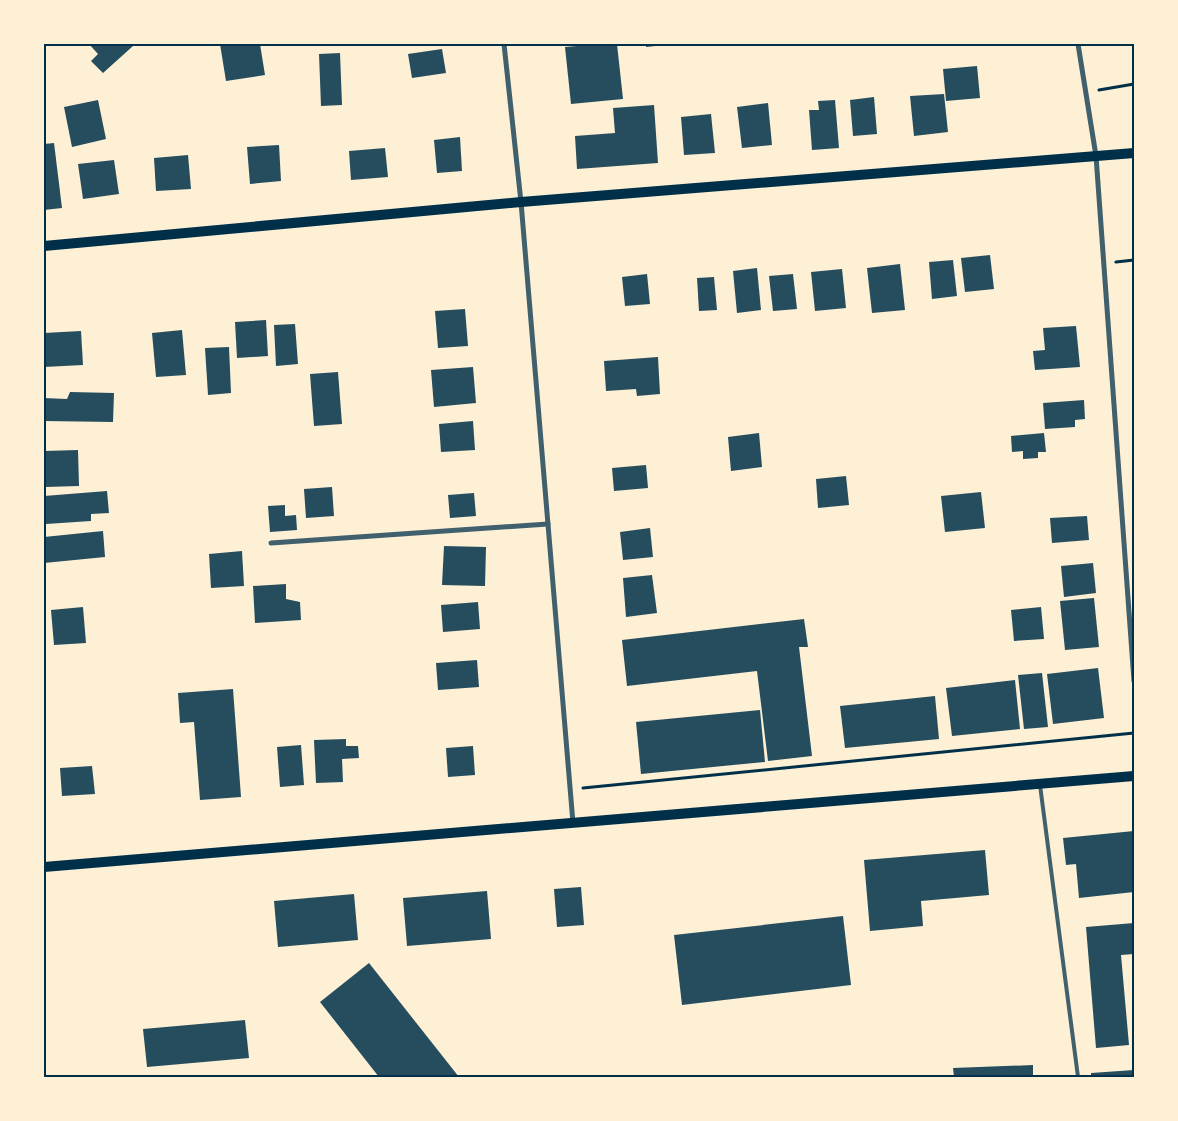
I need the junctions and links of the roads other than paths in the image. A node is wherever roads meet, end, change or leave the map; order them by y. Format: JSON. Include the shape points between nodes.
{"nodes":[{"id":1,"x":504,"y":44,"type":"edge"},
{"id":2,"x":1078,"y":44,"type":"edge"},
{"id":3,"x":1134,"y":153,"type":"edge"},
{"id":4,"x":1096,"y":156,"type":"junction"},
{"id":5,"x":521,"y":202,"type":"junction"},
{"id":6,"x":44,"y":246,"type":"edge"},
{"id":7,"x":548,"y":524,"type":"junction"},
{"id":8,"x":271,"y":543,"type":"dead end"},
{"id":9,"x":1134,"y":681,"type":"edge"},
{"id":10,"x":1134,"y":776,"type":"edge"},
{"id":11,"x":1040,"y":785,"type":"junction"},
{"id":12,"x":573,"y":824,"type":"junction"},
{"id":13,"x":44,"y":868,"type":"edge"},
{"id":14,"x":1078,"y":1077,"type":"edge"}],
"edges":[{"from":1,"to":5,"type":"street"},
{"from":2,"to":4,"type":"street"},
{"from":3,"to":4,"type":"main road"},
{"from":4,"to":5,"type":"main road"},
{"from":4,"to":9,"type":"street"},
{"from":5,"to":6,"type":"main road"},
{"from":5,"to":7,"type":"street"},
{"from":7,"to":8,"type":"street"},
{"from":7,"to":12,"type":"street"},
{"from":10,"to":11,"type":"main road"},
{"from":11,"to":12,"type":"main road"},
{"from":11,"to":14,"type":"lane"},
{"from":12,"to":13,"type":"main road"}]}
